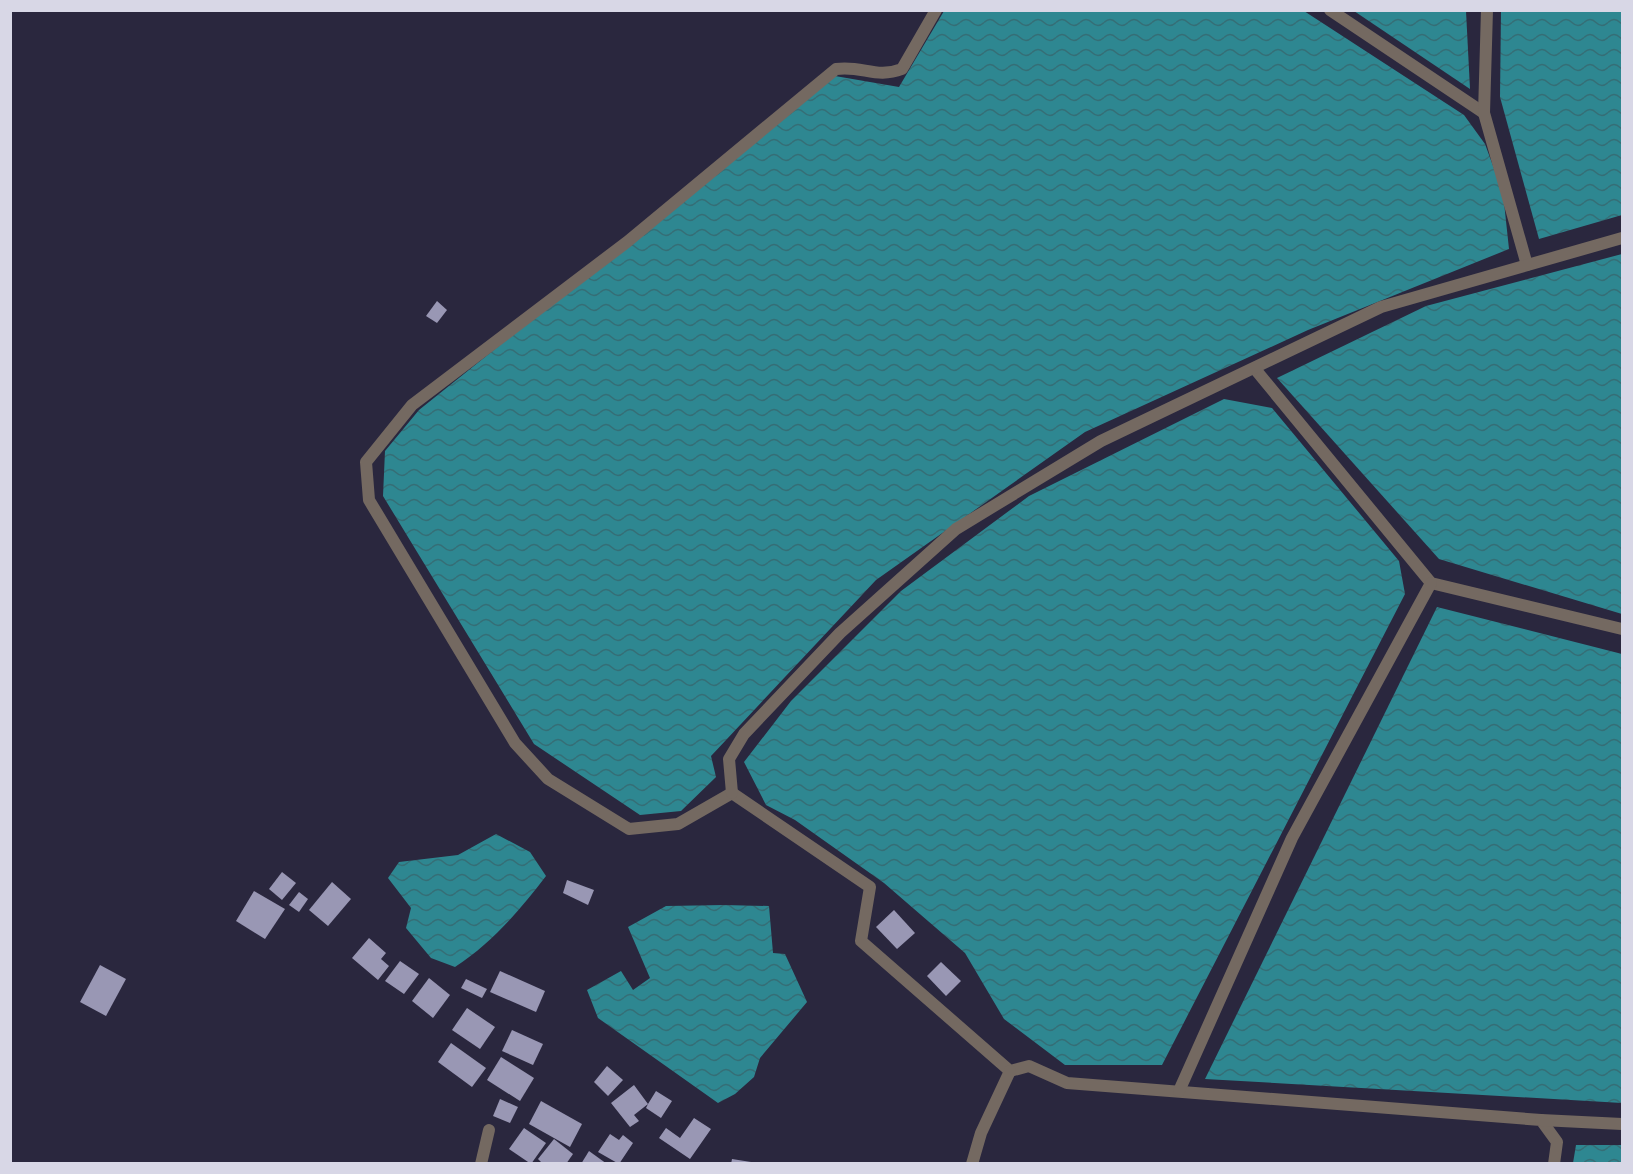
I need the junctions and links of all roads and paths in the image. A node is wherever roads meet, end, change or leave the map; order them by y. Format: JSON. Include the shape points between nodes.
{"nodes":[{"id":1,"x":936,"y":10,"type":"edge"},
{"id":2,"x":1330,"y":10,"type":"edge"},
{"id":3,"x":1487,"y":10,"type":"edge"},
{"id":4,"x":1484,"y":113,"type":"junction"},
{"id":5,"x":1623,"y":238,"type":"edge"},
{"id":6,"x":1527,"y":265,"type":"junction"},
{"id":7,"x":1255,"y":369,"type":"junction"},
{"id":8,"x":1431,"y":583,"type":"junction"},
{"id":9,"x":1623,"y":629,"type":"edge"},
{"id":10,"x":732,"y":793,"type":"junction"},
{"id":11,"x":1010,"y":1071,"type":"junction"},
{"id":12,"x":1179,"y":1091,"type":"junction"},
{"id":13,"x":1541,"y":1120,"type":"junction"},
{"id":14,"x":1623,"y":1124,"type":"edge"},
{"id":15,"x":489,"y":1130,"type":"dead end"},
{"id":16,"x":481,"y":1164,"type":"edge"},
{"id":17,"x":972,"y":1164,"type":"edge"},
{"id":18,"x":1554,"y":1164,"type":"edge"}],
"edges":[{"from":1,"to":10,"type":"street","via":[[902,69],[886,75],[848,67],[836,69],[627,242],[412,405],[366,462],[369,500],[515,743],[548,779],[629,829],[678,824]]},
{"from":2,"to":4,"type":"street"},
{"from":3,"to":4,"type":"street"},
{"from":4,"to":6,"type":"street"},
{"from":5,"to":6,"type":"street"},
{"from":6,"to":7,"type":"street","via":[[1381,307]]},
{"from":7,"to":8,"type":"street"},
{"from":7,"to":10,"type":"street","via":[[1101,441],[956,529],[840,633],[744,734],[729,759]]},
{"from":8,"to":9,"type":"street"},
{"from":8,"to":12,"type":"street","via":[[1292,838]]},
{"from":10,"to":11,"type":"street","via":[[870,888],[861,941]]},
{"from":11,"to":12,"type":"street","via":[[1029,1066],[1067,1083]]},
{"from":11,"to":17,"type":"street","via":[[981,1133]]},
{"from":12,"to":13,"type":"street"},
{"from":13,"to":14,"type":"street"},
{"from":13,"to":18,"type":"street","via":[[1557,1142]]},
{"from":15,"to":16,"type":"street"}]}
